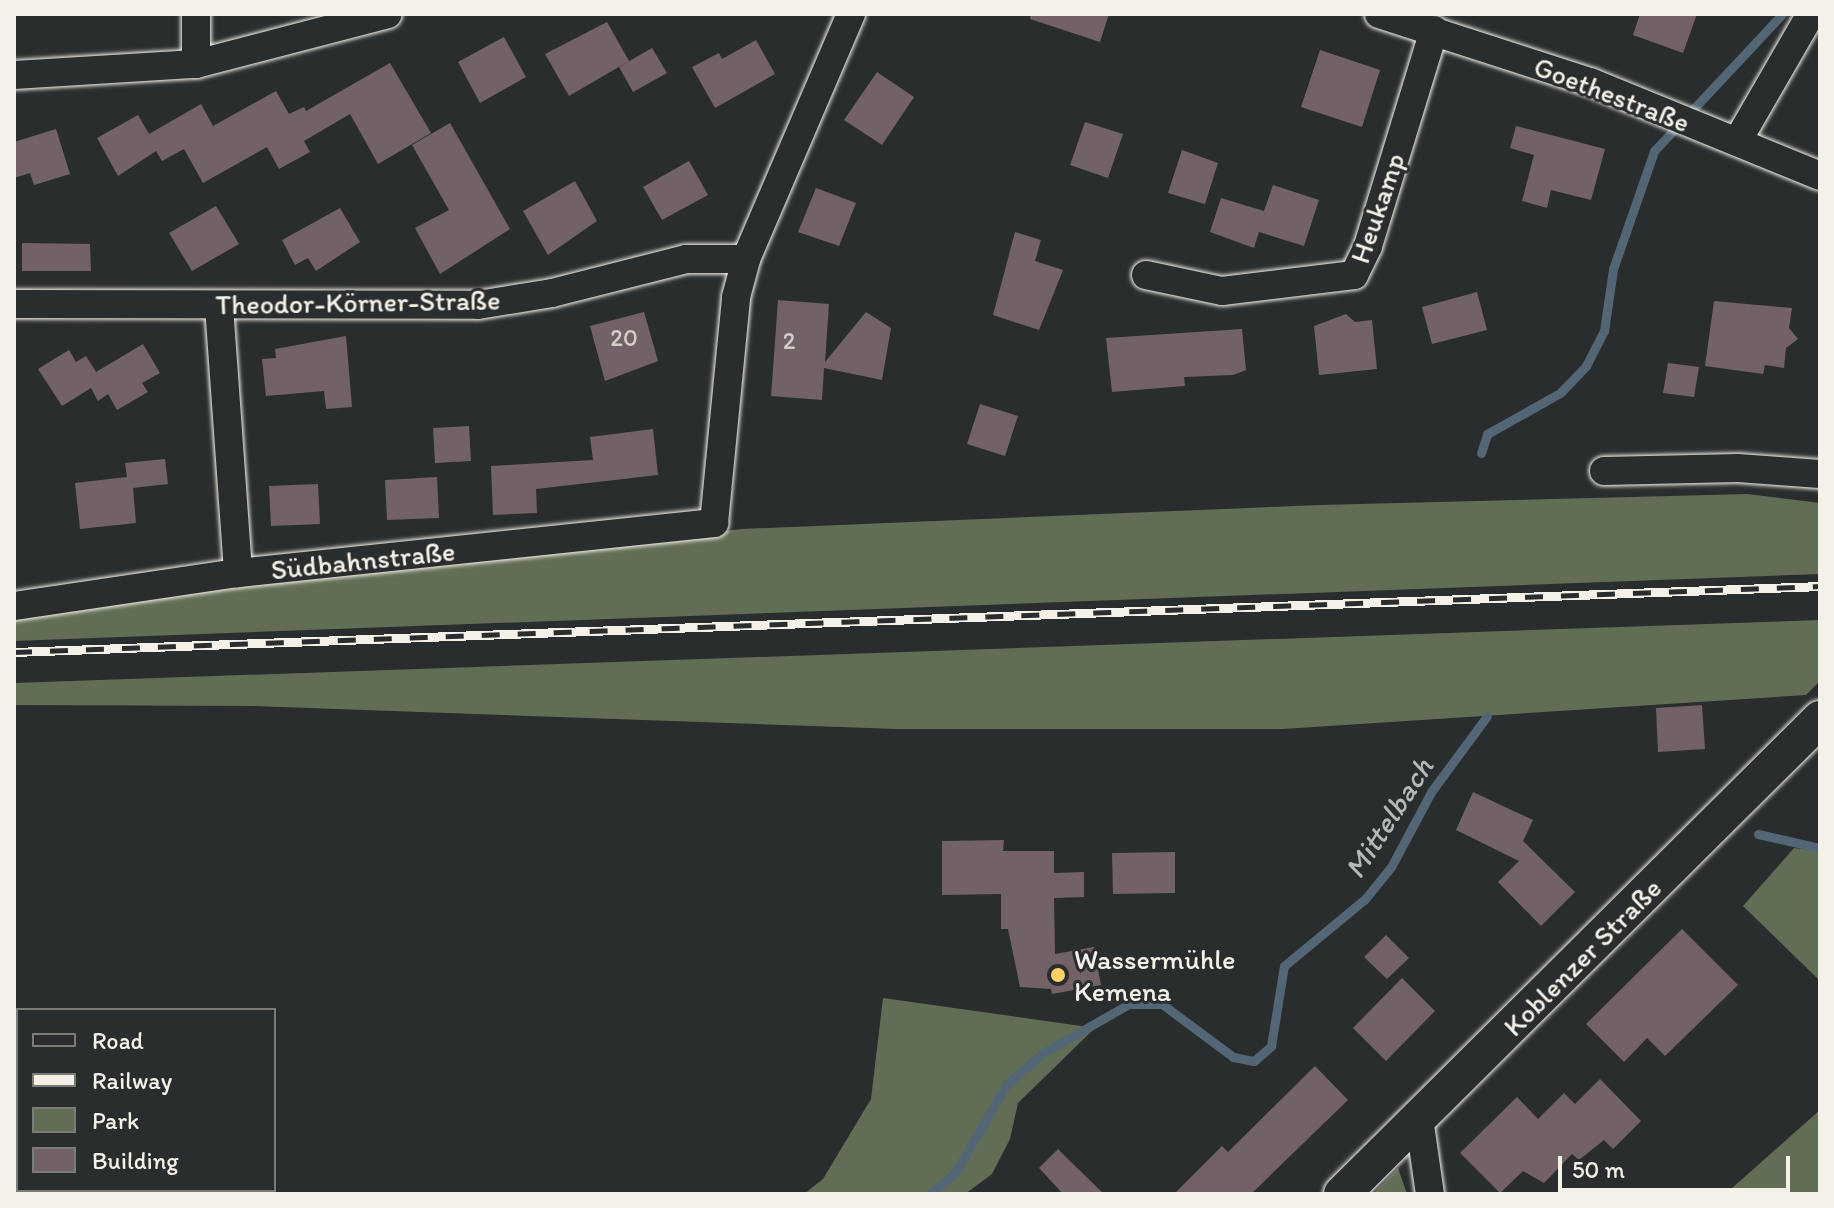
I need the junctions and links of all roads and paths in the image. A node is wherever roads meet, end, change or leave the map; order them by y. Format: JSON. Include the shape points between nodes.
{"nodes":[{"id":1,"x":196,"y":14,"type":"edge"},
{"id":2,"x":388,"y":14,"type":"edge"},
{"id":3,"x":1811,"y":14,"type":"edge"},
{"id":4,"x":847,"y":15,"type":"edge"},
{"id":5,"x":1394,"y":16,"type":"edge"},
{"id":6,"x":349,"y":19,"type":"edge"},
{"id":7,"x":1434,"y":30,"type":"junction"},
{"id":8,"x":196,"y":64,"type":"junction"},
{"id":9,"x":14,"y":75,"type":"edge"},
{"id":10,"x":1737,"y":142,"type":"junction"},
{"id":11,"x":1820,"y":176,"type":"edge"},
{"id":12,"x":746,"y":259,"type":"junction"},
{"id":13,"x":1146,"y":275,"type":"dead end"},
{"id":14,"x":14,"y":304,"type":"edge"},
{"id":15,"x":219,"y":306,"type":"junction"},
{"id":16,"x":1604,"y":471,"type":"dead end"},
{"id":17,"x":1820,"y":474,"type":"edge"},
{"id":18,"x":238,"y":573,"type":"junction"},
{"id":19,"x":14,"y":606,"type":"edge"},
{"id":20,"x":1820,"y":719,"type":"edge"},
{"id":21,"x":1419,"y":1118,"type":"junction"},
{"id":22,"x":1342,"y":1194,"type":"edge"},
{"id":23,"x":1430,"y":1194,"type":"edge"}],
"edges":[{"from":1,"to":8,"type":"street"},
{"from":2,"to":6,"type":"street"},
{"from":3,"to":10,"type":"street"},
{"from":4,"to":12,"type":"street"},
{"from":5,"to":7,"type":"street","name":"Goethestraße"},
{"from":6,"to":8,"type":"street"},
{"from":7,"to":10,"type":"street","name":"Goethestraße"},
{"from":7,"to":13,"type":"street","name":"Heukamp","via":[[1368,246],[1354,275],[1222,291]]},
{"from":8,"to":9,"type":"street"},
{"from":10,"to":11,"type":"street","name":"Goethestraße"},
{"from":12,"to":15,"type":"street","name":"Theodor-Körner-Straße","via":[[686,259],[552,293],[478,305]]},
{"from":12,"to":18,"type":"street","name":"Südbahnstraße","via":[[736,297],[714,523]]},
{"from":14,"to":15,"type":"street","name":"Theodor-Körner-Straße"},
{"from":15,"to":18,"type":"street"},
{"from":16,"to":17,"type":"street","via":[[1738,468]]},
{"from":18,"to":19,"type":"street","name":"Südbahnstraße"},
{"from":20,"to":21,"type":"street","name":"Koblenzer Straße"},
{"from":21,"to":22,"type":"street","name":"Koblenzer Straße"},
{"from":21,"to":23,"type":"street"}]}
